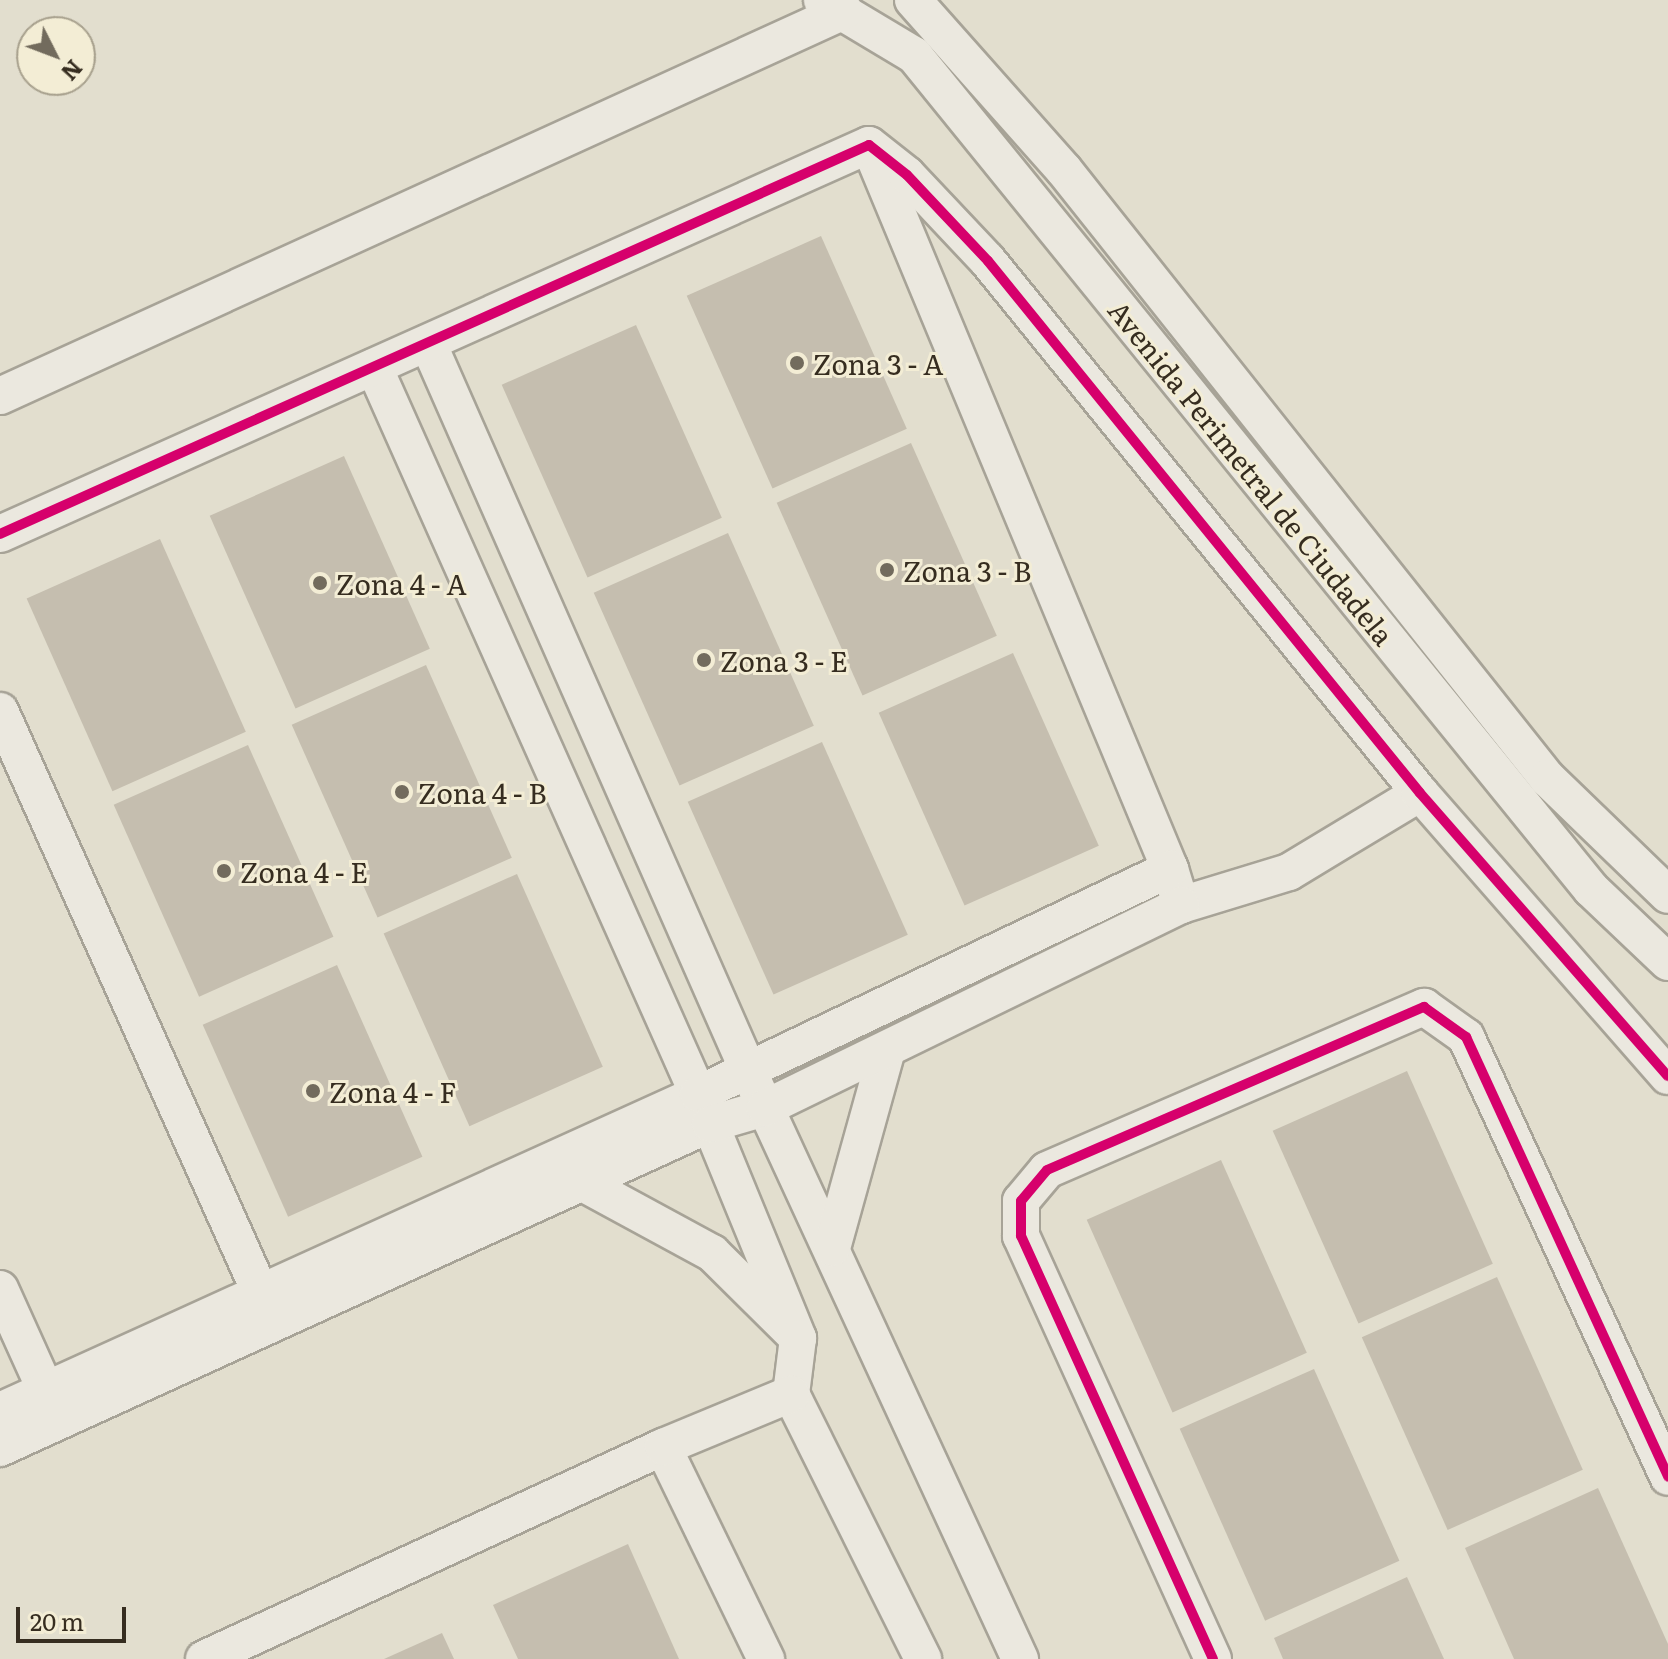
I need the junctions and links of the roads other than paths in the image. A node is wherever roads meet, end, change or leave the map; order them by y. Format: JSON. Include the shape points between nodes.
{"nodes":[{"id":1,"x":913,"y":0,"type":"edge"},
{"id":2,"x":833,"y":5,"type":"edge"},
{"id":3,"x":869,"y":145,"type":"junction"},
{"id":4,"x":428,"y":343,"type":"junction"},
{"id":5,"x":374,"y":367,"type":"junction"},
{"id":6,"x":0,"y":396,"type":"edge"},
{"id":7,"x":0,"y":534,"type":"edge"},
{"id":8,"x":0,"y":711,"type":"edge"},
{"id":9,"x":1420,"y":793,"type":"junction"},
{"id":10,"x":1170,"y":869,"type":"junction"},
{"id":11,"x":1668,"y":895,"type":"edge"},
{"id":12,"x":1181,"y":905,"type":"junction"},
{"id":13,"x":1668,"y":962,"type":"edge"},
{"id":14,"x":887,"y":1050,"type":"junction"},
{"id":15,"x":748,"y":1070,"type":"junction"},
{"id":16,"x":1668,"y":1076,"type":"edge"},
{"id":17,"x":765,"y":1108,"type":"junction"},
{"id":18,"x":704,"y":1109,"type":"junction"},
{"id":19,"x":581,"y":1182,"type":"junction"},
{"id":20,"x":832,"y":1248,"type":"junction"},
{"id":21,"x":0,"y":1289,"type":"edge"},
{"id":22,"x":261,"y":1294,"type":"junction"},
{"id":23,"x":798,"y":1338,"type":"junction"},
{"id":24,"x":46,"y":1391,"type":"junction"},
{"id":25,"x":791,"y":1394,"type":"junction"},
{"id":26,"x":0,"y":1411,"type":"edge"},
{"id":27,"x":663,"y":1447,"type":"junction"},
{"id":28,"x":0,"y":1448,"type":"edge"},
{"id":29,"x":1668,"y":1477,"type":"edge"},
{"id":30,"x":216,"y":1656,"type":"edge"},
{"id":31,"x":766,"y":1659,"type":"edge"},
{"id":32,"x":923,"y":1659,"type":"edge"},
{"id":33,"x":1020,"y":1659,"type":"edge"},
{"id":34,"x":1213,"y":1659,"type":"edge"}],
"edges":[{"from":1,"to":11,"type":"street","name":"Avenida Perimetral de Ciudadela","via":[[1064,170],[1547,778]]},
{"from":2,"to":6,"type":"street"},
{"from":2,"to":13,"type":"street","name":"Avenida Perimetral de Ciudadela","via":[[914,55],[1591,889]]},
{"from":3,"to":4,"type":"street"},
{"from":3,"to":9,"type":"street","via":[[907,175],[988,261]]},
{"from":3,"to":10,"type":"street"},
{"from":4,"to":5,"type":"street"},
{"from":4,"to":15,"type":"street"},
{"from":5,"to":7,"type":"street"},
{"from":5,"to":18,"type":"street"},
{"from":8,"to":22,"type":"street"},
{"from":9,"to":12,"type":"street","via":[[1289,872]]},
{"from":9,"to":16,"type":"street"},
{"from":10,"to":12,"type":"street"},
{"from":10,"to":15,"type":"street"},
{"from":12,"to":14,"type":"street"},
{"from":14,"to":17,"type":"street"},
{"from":14,"to":20,"type":"street"},
{"from":15,"to":17,"type":"street"},
{"from":15,"to":18,"type":"street"},
{"from":17,"to":18,"type":"street"},
{"from":17,"to":20,"type":"street"},
{"from":18,"to":19,"type":"street"},
{"from":18,"to":22,"type":"street"},
{"from":18,"to":23,"type":"street"},
{"from":19,"to":23,"type":"street","via":[[712,1253]]},
{"from":19,"to":28,"type":"street"},
{"from":20,"to":33,"type":"street"},
{"from":21,"to":24,"type":"street"},
{"from":22,"to":24,"type":"street"},
{"from":23,"to":25,"type":"street"},
{"from":24,"to":26,"type":"street"},
{"from":25,"to":27,"type":"street"},
{"from":25,"to":32,"type":"street"},
{"from":27,"to":30,"type":"street"},
{"from":27,"to":31,"type":"street"},
{"from":29,"to":34,"type":"street","via":[[1466,1037],[1424,1007],[1047,1170],[1021,1201],[1021,1236]]}]}
